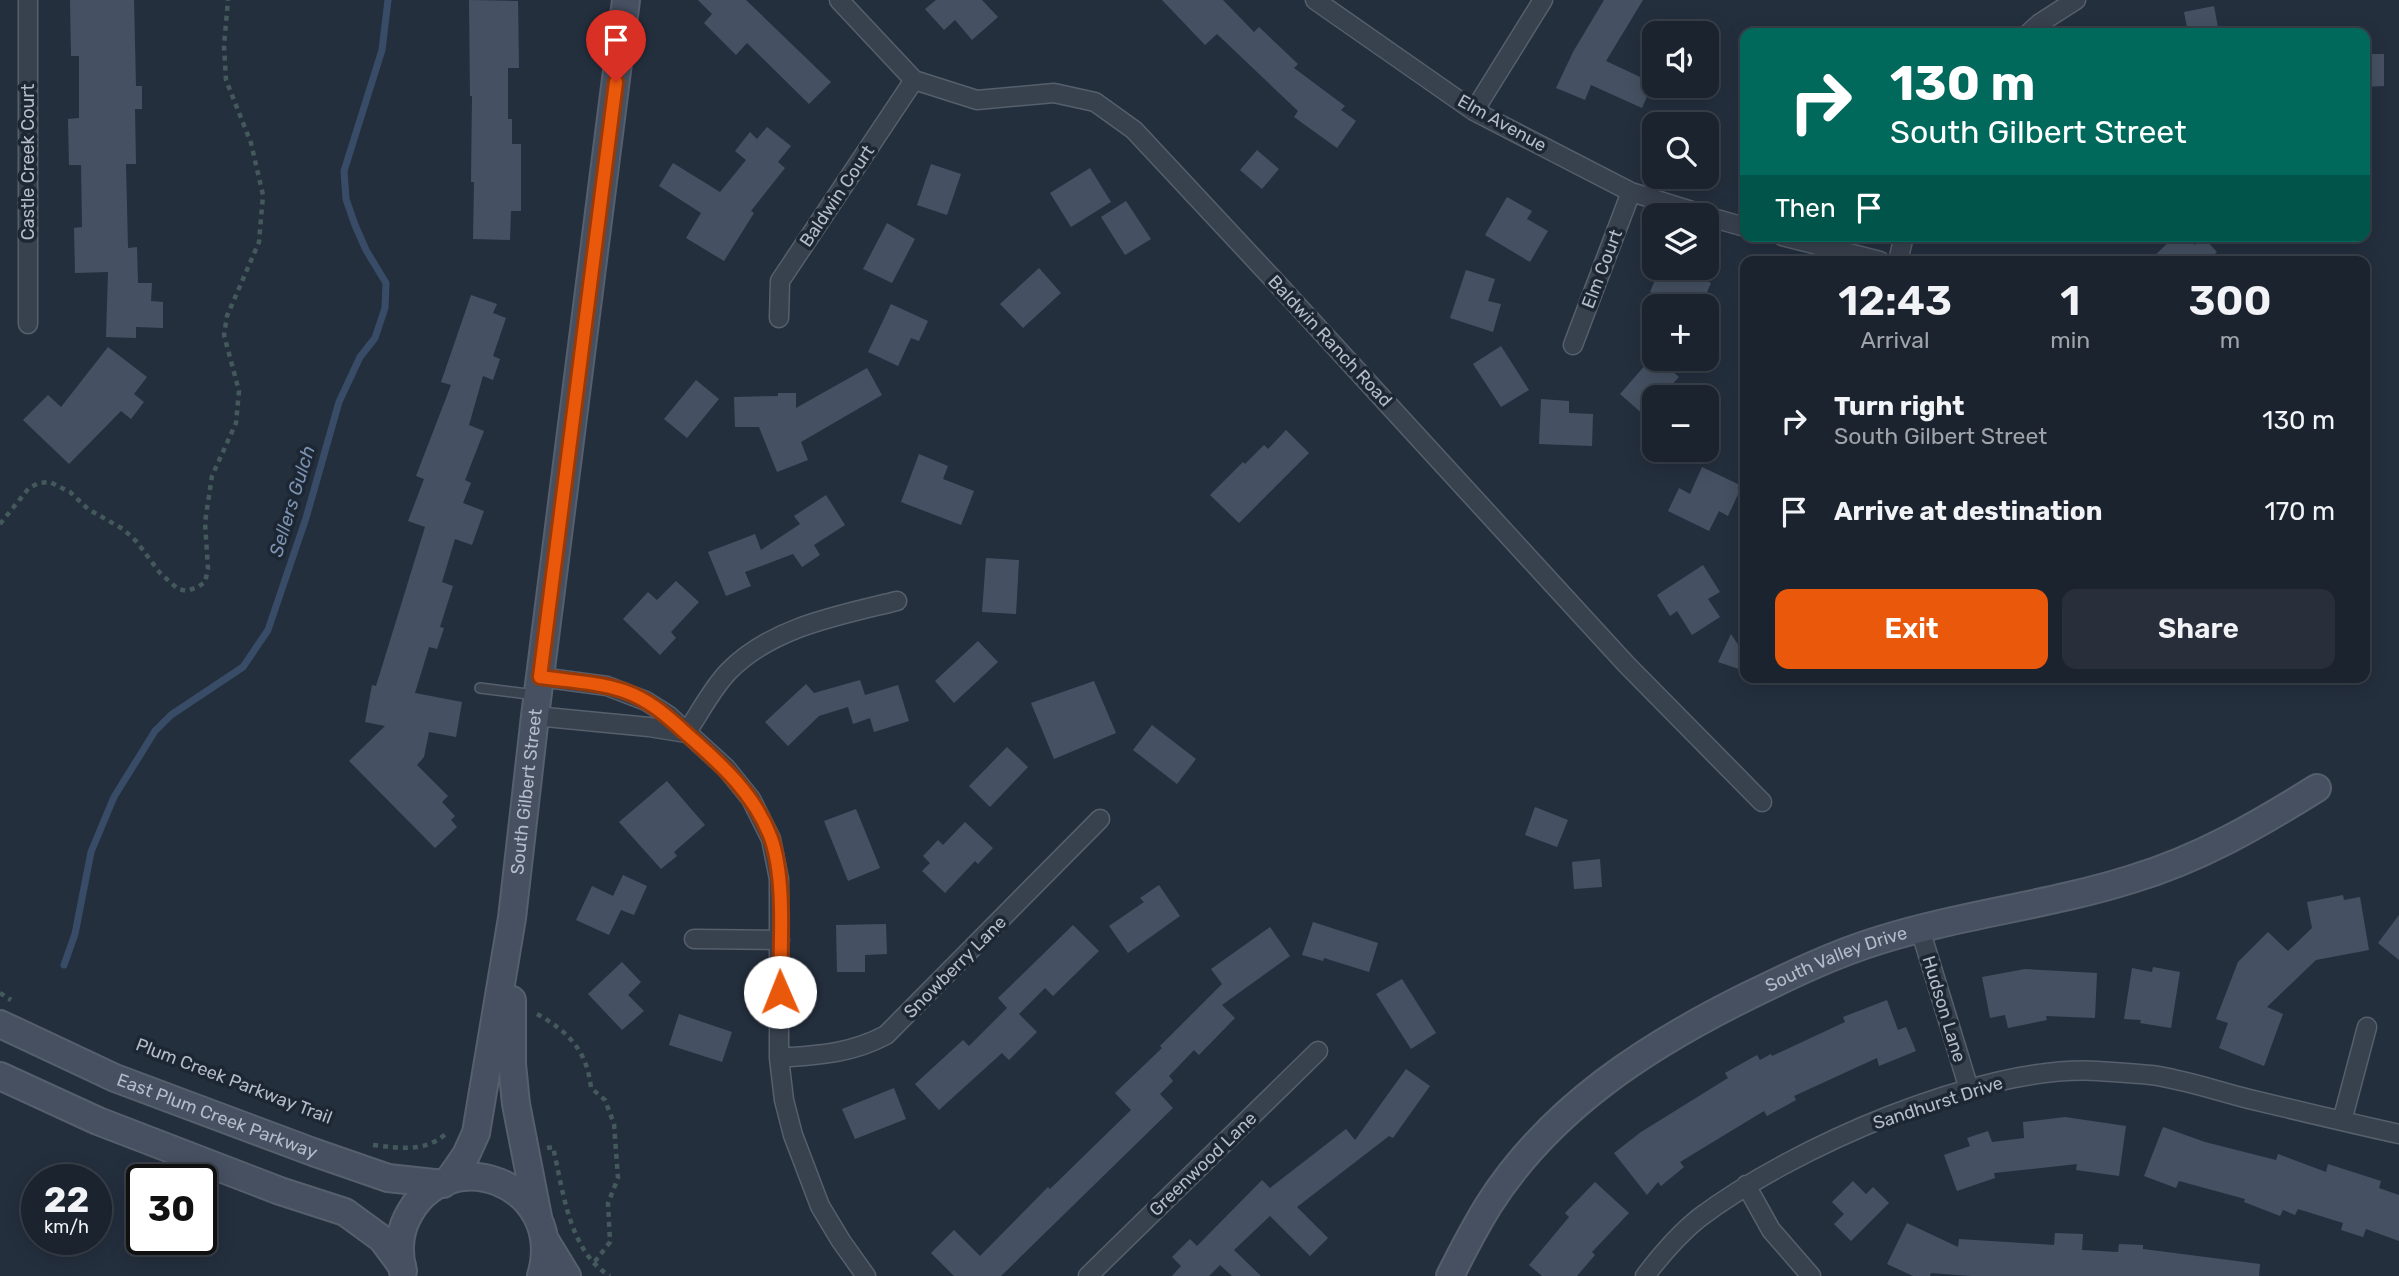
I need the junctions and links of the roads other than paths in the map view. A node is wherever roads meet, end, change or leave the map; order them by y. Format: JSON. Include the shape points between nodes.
{"nodes":[{"id":1,"x":28,"y":0,"type":"edge"},
{"id":2,"x":626,"y":0,"type":"edge"},
{"id":3,"x":839,"y":0,"type":"edge"},
{"id":4,"x":1315,"y":0,"type":"edge"},
{"id":5,"x":1544,"y":0,"type":"edge"},
{"id":6,"x":2077,"y":0,"type":"edge"},
{"id":7,"x":2034,"y":28,"type":"edge"},
{"id":8,"x":914,"y":80,"type":"junction"},
{"id":9,"x":1474,"y":111,"type":"junction"},
{"id":10,"x":1631,"y":192,"type":"junction"},
{"id":11,"x":1667,"y":203,"type":"edge"},
{"id":12,"x":1719,"y":219,"type":"edge"},
{"id":13,"x":1740,"y":225,"type":"edge"},
{"id":14,"x":1806,"y":242,"type":"edge"},
{"id":15,"x":1860,"y":256,"type":"edge"},
{"id":16,"x":779,"y":318,"type":"dead end"},
{"id":17,"x":28,"y":324,"type":"dead end"},
{"id":18,"x":1573,"y":345,"type":"dead end"},
{"id":19,"x":897,"y":601,"type":"dead end"},
{"id":20,"x":480,"y":688,"type":"dead end"},
{"id":21,"x":537,"y":696,"type":"junction"},
{"id":22,"x":686,"y":733,"type":"junction"},
{"id":23,"x":2317,"y":788,"type":"dead end"},
{"id":24,"x":1762,"y":802,"type":"dead end"},
{"id":25,"x":1100,"y":819,"type":"dead end"},
{"id":26,"x":512,"y":918,"type":"junction"},
{"id":27,"x":1920,"y":929,"type":"junction"},
{"id":28,"x":694,"y":939,"type":"dead end"},
{"id":29,"x":780,"y":940,"type":"junction"},
{"id":30,"x":0,"y":1024,"type":"edge"},
{"id":31,"x":2367,"y":1027,"type":"dead end"},
{"id":32,"x":1318,"y":1051,"type":"dead end"},
{"id":33,"x":779,"y":1058,"type":"junction"},
{"id":34,"x":0,"y":1076,"type":"edge"},
{"id":35,"x":1969,"y":1089,"type":"junction"},
{"id":36,"x":2342,"y":1121,"type":"junction"},
{"id":37,"x":2399,"y":1134,"type":"edge"},
{"id":38,"x":445,"y":1182,"type":"junction"},
{"id":39,"x":1746,"y":1185,"type":"junction"},
{"id":40,"x":542,"y":1228,"type":"junction"},
{"id":41,"x":403,"y":1271,"type":"edge"},
{"id":42,"x":541,"y":1276,"type":"edge"},
{"id":43,"x":567,"y":1276,"type":"edge"},
{"id":44,"x":866,"y":1276,"type":"edge"},
{"id":45,"x":1088,"y":1276,"type":"edge"},
{"id":46,"x":1450,"y":1276,"type":"edge"},
{"id":47,"x":1645,"y":1276,"type":"edge"},
{"id":48,"x":1811,"y":1276,"type":"edge"}],
"edges":[{"from":1,"to":17,"type":"street","name":"Castle Creek Court"},
{"from":2,"to":21,"type":"street","name":"South Gilbert Street"},
{"from":3,"to":8,"type":"street","name":"Baldwin Ranch Road"},
{"from":4,"to":9,"type":"street","name":"Elm Avenue"},
{"from":5,"to":9,"type":"street"},
{"from":6,"to":7,"type":"street"},
{"from":8,"to":16,"type":"street","name":"Baldwin Court","via":[[780,281]]},
{"from":8,"to":24,"type":"street","name":"Baldwin Ranch Road","via":[[977,100],[1054,93],[1094,102],[1134,130],[1626,664]]},
{"from":9,"to":10,"type":"street","name":"Elm Avenue"},
{"from":10,"to":11,"type":"street","name":"Elm Avenue"},
{"from":10,"to":18,"type":"street","name":"Elm Court"},
{"from":12,"to":13,"type":"street","name":"Elm Avenue"},
{"from":14,"to":15,"type":"street"},
{"from":19,"to":22,"type":"street","via":[[773,638],[728,672]]},
{"from":20,"to":21,"type":"lane"},
{"from":21,"to":22,"type":"street"},
{"from":21,"to":22,"type":"street","via":[[607,686],[668,715]]},
{"from":21,"to":26,"type":"street","name":"South Gilbert Street"},
{"from":22,"to":29,"type":"street","via":[[726,768],[751,799],[771,839],[779,879]]},
{"from":23,"to":27,"type":"street","name":"South Valley Drive","via":[[2223,844],[2134,879]]},
{"from":25,"to":33,"type":"street","name":"Snowberry Lane","via":[[886,1035],[841,1053]]},
{"from":26,"to":38,"type":"street","name":"South Gilbert Street","via":[[475,1133],[466,1155]]},
{"from":26,"to":40,"type":"street","name":"South Gilbert Street","via":[[514,1084]]},
{"from":27,"to":35,"type":"street","name":"Hudson Lane"},
{"from":27,"to":46,"type":"street","name":"South Valley Drive","via":[[1881,939],[1798,972],[1689,1026],[1612,1075],[1564,1115],[1513,1172],[1489,1204]]},
{"from":28,"to":29,"type":"street"},
{"from":29,"to":33,"type":"street"},
{"from":30,"to":38,"type":"street","name":"East Plum Creek Parkway","via":[[115,1078],[301,1148],[388,1178]]},
{"from":31,"to":36,"type":"street"},
{"from":32,"to":45,"type":"street","name":"Greenwood Lane"},
{"from":33,"to":44,"type":"street","via":[[784,1100],[807,1177],[820,1206]]},
{"from":34,"to":41,"type":"street","via":[[98,1121],[345,1212],[382,1239]]},
{"from":35,"to":36,"type":"street","name":"Sandhurst Drive","via":[[2028,1075],[2094,1071],[2153,1075]]},
{"from":35,"to":39,"type":"street","name":"Sandhurst Drive","via":[[1824,1145]]},
{"from":36,"to":37,"type":"street","name":"Sandhurst Drive"},
{"from":38,"to":40,"type":"street","name":"East Plum Creek Parkway","via":[[474,1177],[500,1182],[523,1197]]},
{"from":38,"to":41,"type":"street","name":"South Gilbert Street","via":[[425,1194],[409,1214],[401,1240]]},
{"from":39,"to":47,"type":"street","name":"Sandhurst Drive","via":[[1697,1220]]},
{"from":39,"to":48,"type":"street","via":[[1771,1230]]},
{"from":40,"to":42,"type":"street","via":[[546,1252]]},
{"from":40,"to":43,"type":"street"}]}
